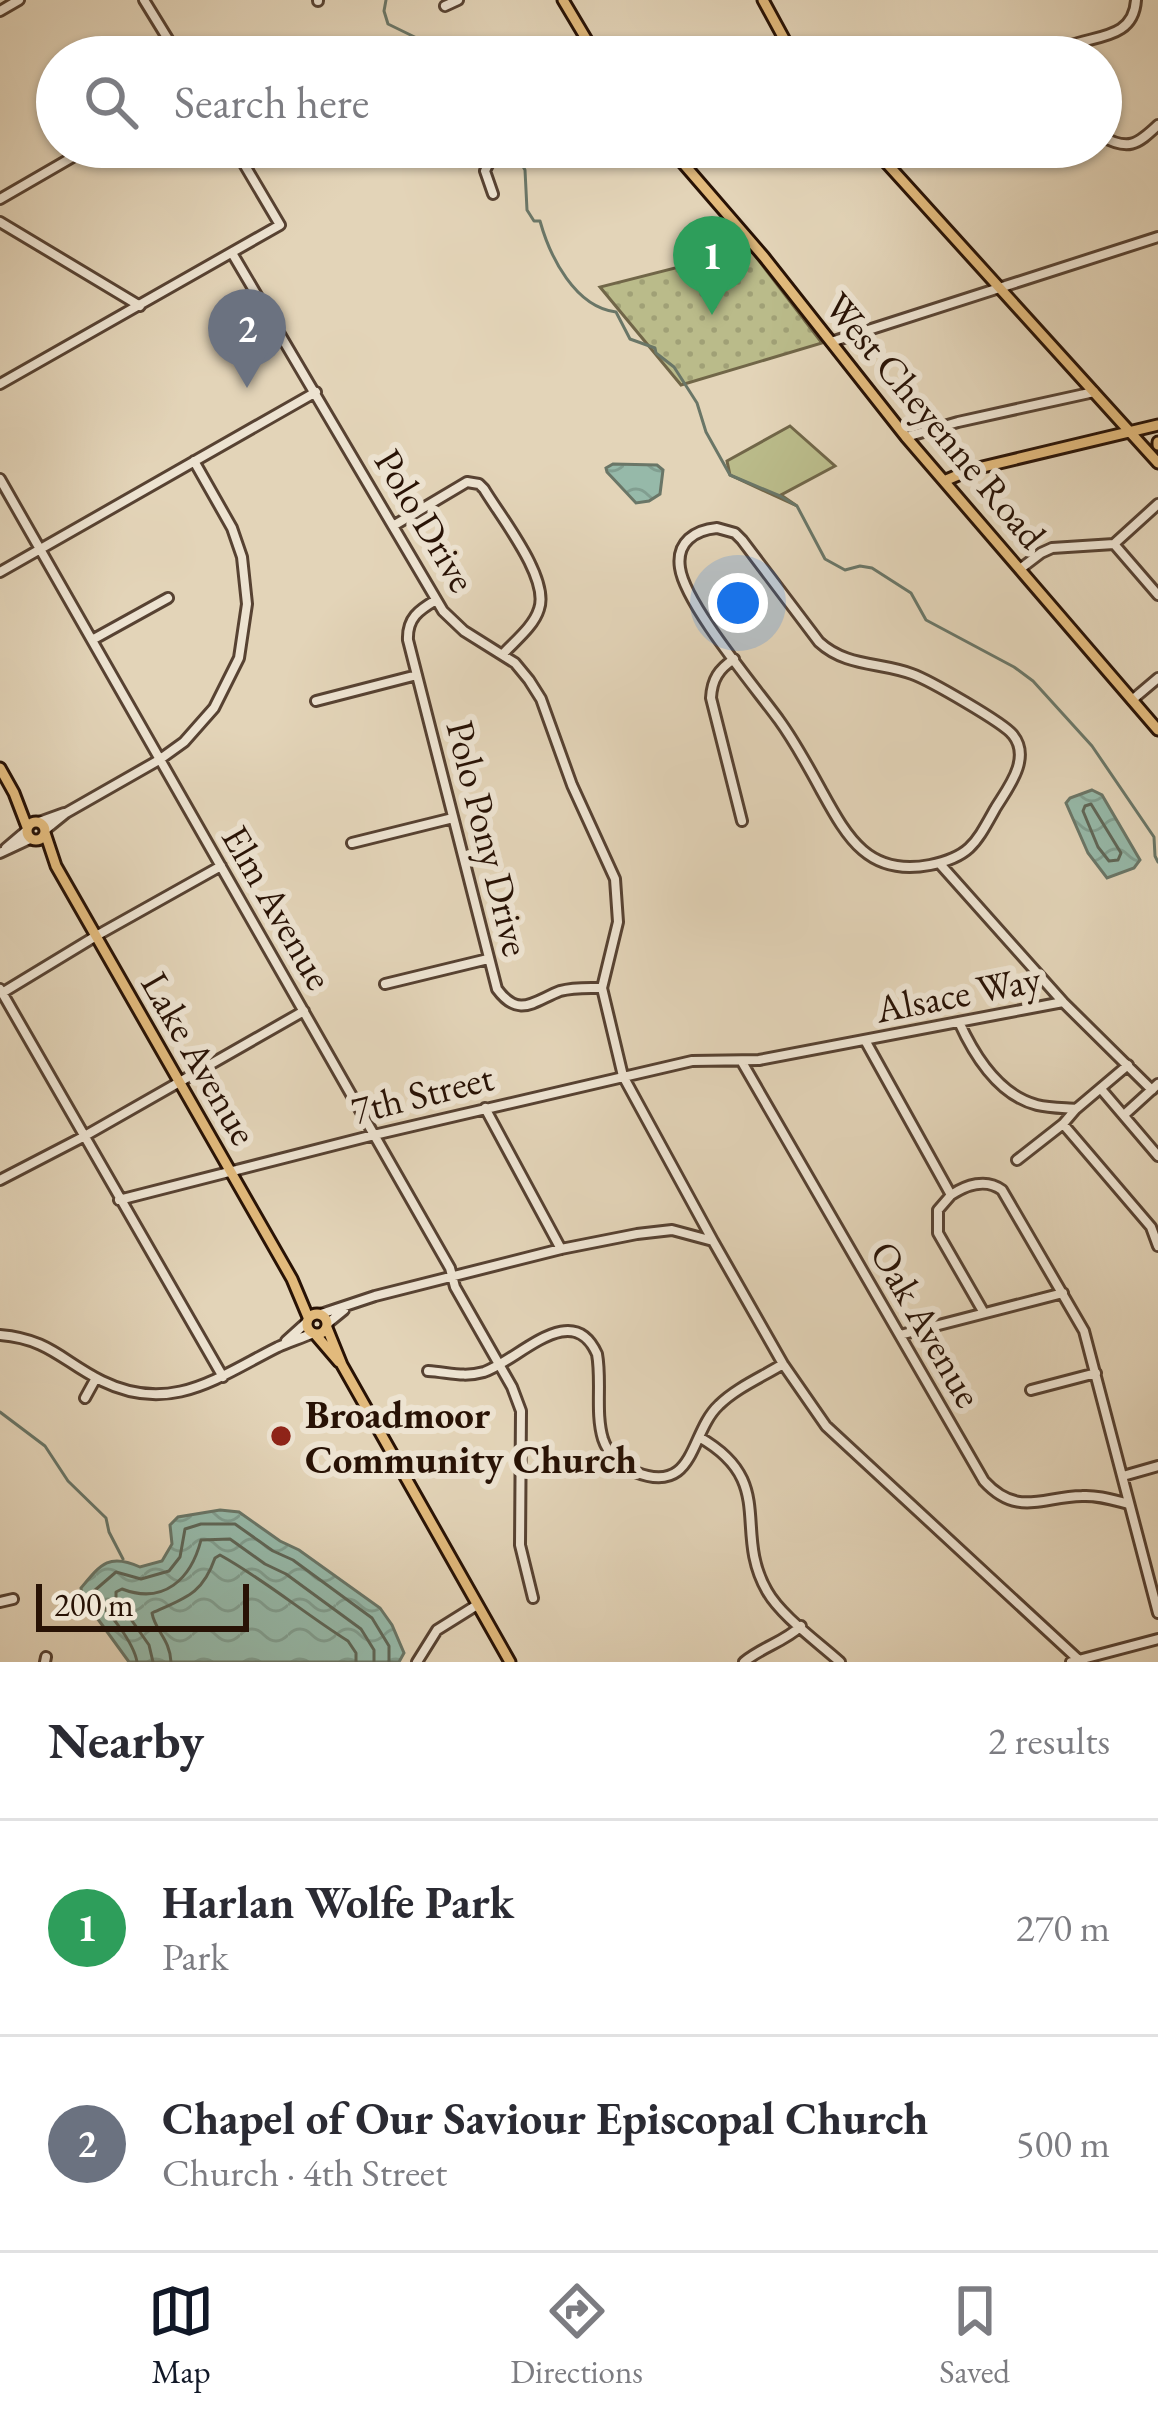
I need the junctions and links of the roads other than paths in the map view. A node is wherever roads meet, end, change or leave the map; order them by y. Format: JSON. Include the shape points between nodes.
{"nodes":[{"id":1,"x":19,"y":0,"type":"edge"},
{"id":2,"x":144,"y":0,"type":"edge"},
{"id":3,"x":458,"y":0,"type":"edge"},
{"id":4,"x":562,"y":0,"type":"edge"},
{"id":5,"x":763,"y":0,"type":"edge"},
{"id":6,"x":1136,"y":0,"type":"edge"},
{"id":7,"x":445,"y":6,"type":"dead end"},
{"id":8,"x":0,"y":11,"type":"edge"},
{"id":9,"x":166,"y":36,"type":"edge"},
{"id":10,"x":583,"y":36,"type":"edge"},
{"id":11,"x":783,"y":36,"type":"edge"},
{"id":12,"x":1100,"y":36,"type":"edge"},
{"id":13,"x":1157,"y":127,"type":"edge"},
{"id":14,"x":1122,"y":145,"type":"edge"},
{"id":15,"x":54,"y":168,"type":"edge"},
{"id":16,"x":246,"y":168,"type":"edge"},
{"id":17,"x":486,"y":168,"type":"edge"},
{"id":18,"x":687,"y":168,"type":"edge"},
{"id":19,"x":891,"y":168,"type":"edge"},
{"id":20,"x":493,"y":194,"type":"dead end"},
{"id":21,"x":0,"y":199,"type":"edge"},
{"id":22,"x":0,"y":222,"type":"edge"},
{"id":23,"x":1158,"y":237,"type":"edge"},
{"id":24,"x":232,"y":253,"type":"junction"},
{"id":25,"x":999,"y":288,"type":"junction"},
{"id":26,"x":140,"y":306,"type":"junction"},
{"id":27,"x":831,"y":342,"type":"junction"},
{"id":28,"x":0,"y":384,"type":"edge"},
{"id":29,"x":316,"y":392,"type":"junction"},
{"id":30,"x":1094,"y":392,"type":"junction"},
{"id":31,"x":1158,"y":425,"type":"edge"},
{"id":32,"x":1130,"y":432,"type":"junction"},
{"id":33,"x":906,"y":437,"type":"junction"},
{"id":34,"x":194,"y":461,"type":"junction"},
{"id":35,"x":1158,"y":463,"type":"edge"},
{"id":36,"x":0,"y":479,"type":"edge"},
{"id":37,"x":944,"y":481,"type":"junction"},
{"id":38,"x":1158,"y":504,"type":"edge"},
{"id":39,"x":393,"y":526,"type":"junction"},
{"id":40,"x":1114,"y":544,"type":"junction"},
{"id":41,"x":40,"y":549,"type":"junction"},
{"id":42,"x":1021,"y":569,"type":"junction"},
{"id":43,"x":0,"y":572,"type":"edge"},
{"id":44,"x":1158,"y":595,"type":"edge"},
{"id":45,"x":168,"y":598,"type":"dead end"},
{"id":46,"x":436,"y":600,"type":"junction"},
{"id":47,"x":92,"y":640,"type":"junction"},
{"id":48,"x":503,"y":654,"type":"junction"},
{"id":49,"x":734,"y":659,"type":"junction"},
{"id":50,"x":417,"y":675,"type":"junction"},
{"id":51,"x":1158,"y":679,"type":"edge"},
{"id":52,"x":1132,"y":700,"type":"junction"},
{"id":53,"x":316,"y":701,"type":"dead end"},
{"id":54,"x":1158,"y":730,"type":"edge"},
{"id":55,"x":159,"y":760,"type":"junction"},
{"id":56,"x":0,"y":768,"type":"edge"},
{"id":57,"x":454,"y":818,"type":"junction"},
{"id":58,"x":742,"y":821,"type":"dead end"},
{"id":59,"x":35,"y":831,"type":"junction"},
{"id":60,"x":352,"y":843,"type":"dead end"},
{"id":61,"x":3,"y":851,"type":"edge"},
{"id":62,"x":939,"y":863,"type":"junction"},
{"id":63,"x":221,"y":866,"type":"junction"},
{"id":64,"x":96,"y":936,"type":"junction"},
{"id":65,"x":488,"y":959,"type":"junction"},
{"id":66,"x":386,"y":984,"type":"dead end"},
{"id":67,"x":602,"y":988,"type":"junction"},
{"id":68,"x":1,"y":991,"type":"edge"},
{"id":69,"x":1064,"y":1002,"type":"junction"},
{"id":70,"x":304,"y":1011,"type":"junction"},
{"id":71,"x":959,"y":1022,"type":"junction"},
{"id":72,"x":866,"y":1041,"type":"junction"},
{"id":73,"x":742,"y":1062,"type":"junction"},
{"id":74,"x":1128,"y":1065,"type":"junction"},
{"id":75,"x":623,"y":1076,"type":"junction"},
{"id":76,"x":179,"y":1081,"type":"junction"},
{"id":77,"x":1155,"y":1087,"type":"edge"},
{"id":78,"x":1101,"y":1089,"type":"junction"},
{"id":79,"x":485,"y":1108,"type":"junction"},
{"id":80,"x":1076,"y":1109,"type":"junction"},
{"id":81,"x":1124,"y":1115,"type":"junction"},
{"id":82,"x":1063,"y":1124,"type":"junction"},
{"id":83,"x":374,"y":1135,"type":"junction"},
{"id":84,"x":83,"y":1137,"type":"junction"},
{"id":85,"x":1158,"y":1156,"type":"edge"},
{"id":86,"x":1017,"y":1160,"type":"dead end"},
{"id":87,"x":231,"y":1171,"type":"junction"},
{"id":88,"x":0,"y":1180,"type":"edge"},
{"id":89,"x":950,"y":1195,"type":"junction"},
{"id":90,"x":119,"y":1200,"type":"junction"},
{"id":91,"x":713,"y":1241,"type":"junction"},
{"id":92,"x":1158,"y":1246,"type":"edge"},
{"id":93,"x":561,"y":1250,"type":"junction"},
{"id":94,"x":454,"y":1277,"type":"junction"},
{"id":95,"x":1063,"y":1293,"type":"junction"},
{"id":96,"x":984,"y":1313,"type":"junction"},
{"id":97,"x":318,"y":1320,"type":"junction"},
{"id":98,"x":314,"y":1334,"type":"junction"},
{"id":99,"x":0,"y":1335,"type":"edge"},
{"id":100,"x":899,"y":1335,"type":"junction"},
{"id":101,"x":281,"y":1346,"type":"junction"},
{"id":102,"x":783,"y":1364,"type":"junction"},
{"id":103,"x":342,"y":1365,"type":"junction"},
{"id":104,"x":499,"y":1366,"type":"junction"},
{"id":105,"x":428,"y":1371,"type":"dead end"},
{"id":106,"x":1096,"y":1373,"type":"junction"},
{"id":107,"x":223,"y":1377,"type":"junction"},
{"id":108,"x":96,"y":1378,"type":"junction"},
{"id":109,"x":1030,"y":1390,"type":"dead end"},
{"id":110,"x":85,"y":1398,"type":"dead end"},
{"id":111,"x":699,"y":1437,"type":"junction"},
{"id":112,"x":1158,"y":1466,"type":"edge"},
{"id":113,"x":1124,"y":1476,"type":"junction"},
{"id":114,"x":1129,"y":1504,"type":"junction"},
{"id":115,"x":533,"y":1598,"type":"dead end"},
{"id":116,"x":13,"y":1599,"type":"dead end"},
{"id":117,"x":0,"y":1602,"type":"edge"},
{"id":118,"x":477,"y":1605,"type":"junction"},
{"id":119,"x":1158,"y":1613,"type":"edge"},
{"id":120,"x":801,"y":1626,"type":"junction"},
{"id":121,"x":1158,"y":1639,"type":"edge"},
{"id":122,"x":1077,"y":1661,"type":"edge"},
{"id":123,"x":416,"y":1662,"type":"edge"},
{"id":124,"x":510,"y":1662,"type":"edge"},
{"id":125,"x":744,"y":1662,"type":"edge"},
{"id":126,"x":840,"y":1662,"type":"edge"}],
"edges":[{"from":1,"to":8,"type":"street"},
{"from":2,"to":9,"type":"street"},
{"from":3,"to":7,"type":"street"},
{"from":4,"to":10,"type":"main road"},
{"from":5,"to":11,"type":"main road"},
{"from":6,"to":12,"type":"street","via":[[1122,30]]},
{"from":13,"to":14,"type":"street"},
{"from":15,"to":21,"type":"street"},
{"from":16,"to":24,"type":"street","via":[[280,225]]},
{"from":17,"to":20,"type":"street"},
{"from":18,"to":27,"type":"main road","name":"West Cheyenne Road"},
{"from":19,"to":25,"type":"main road"},
{"from":22,"to":26,"type":"street"},
{"from":23,"to":25,"type":"street"},
{"from":24,"to":26,"type":"street"},
{"from":24,"to":29,"type":"street","name":"Polo Drive"},
{"from":25,"to":27,"type":"street"},
{"from":25,"to":30,"type":"main road"},
{"from":26,"to":28,"type":"street"},
{"from":27,"to":33,"type":"main road","name":"West Cheyenne Road"},
{"from":29,"to":34,"type":"street"},
{"from":29,"to":39,"type":"street","name":"Polo Drive"},
{"from":30,"to":32,"type":"main road"},
{"from":30,"to":33,"type":"street"},
{"from":31,"to":32,"type":"main road"},
{"from":32,"to":35,"type":"main road"},
{"from":32,"to":37,"type":"main road"},
{"from":33,"to":37,"type":"main road","name":"West Cheyenne Road"},
{"from":34,"to":41,"type":"street"},
{"from":34,"to":55,"type":"street","via":[[238,542],[246,622],[214,708]]},
{"from":36,"to":41,"type":"street","name":"Elm Avenue"},
{"from":37,"to":42,"type":"main road","name":"West Cheyenne Road"},
{"from":38,"to":40,"type":"street"},
{"from":39,"to":46,"type":"street","name":"Polo Drive"},
{"from":39,"to":48,"type":"street","via":[[466,482],[484,489],[541,588],[536,615]]},
{"from":40,"to":42,"type":"street","via":[[1052,548]]},
{"from":40,"to":44,"type":"street"},
{"from":41,"to":43,"type":"street"},
{"from":41,"to":47,"type":"street","name":"Elm Avenue"},
{"from":42,"to":52,"type":"main road","name":"West Cheyenne Road"},
{"from":45,"to":47,"type":"street"},
{"from":46,"to":48,"type":"street","name":"Polo Drive","via":[[464,631]]},
{"from":46,"to":50,"type":"street","name":"Polo Pony Drive","via":[[417,612],[408,632]]},
{"from":47,"to":55,"type":"street","name":"Elm Avenue"},
{"from":48,"to":67,"type":"street","name":"Polo Drive","via":[[541,699],[615,879],[618,922]]},
{"from":49,"to":58,"type":"street","via":[[714,679],[711,698]]},
{"from":49,"to":62,"type":"street","via":[[859,847],[897,867]]},
{"from":49,"to":62,"type":"street","via":[[679,567],[685,542],[707,529],[735,533],[833,654],[917,675],[1012,733],[1020,753],[1016,774],[976,843]]},
{"from":50,"to":53,"type":"street"},
{"from":50,"to":57,"type":"street","name":"Polo Pony Drive"},
{"from":51,"to":52,"type":"street"},
{"from":52,"to":54,"type":"main road","name":"West Cheyenne Road"},
{"from":55,"to":59,"type":"street"},
{"from":55,"to":63,"type":"street","name":"Elm Avenue"},
{"from":56,"to":59,"type":"main road","name":"Lake Avenue"},
{"from":57,"to":60,"type":"street"},
{"from":57,"to":65,"type":"street","name":"Polo Pony Drive"},
{"from":59,"to":61,"type":"street"},
{"from":59,"to":64,"type":"main road","name":"Lake Avenue"},
{"from":62,"to":69,"type":"street"},
{"from":63,"to":64,"type":"street"},
{"from":63,"to":70,"type":"street","name":"Elm Avenue"},
{"from":64,"to":68,"type":"street"},
{"from":64,"to":76,"type":"main road","name":"Lake Avenue"},
{"from":65,"to":66,"type":"street"},
{"from":65,"to":67,"type":"street","name":"Polo Pony Drive","via":[[496,989],[514,1004]]},
{"from":67,"to":75,"type":"street","name":"Polo Drive"},
{"from":68,"to":84,"type":"street"},
{"from":69,"to":71,"type":"street","name":"Alsace Way"},
{"from":69,"to":74,"type":"street","name":"Alsace Way"},
{"from":70,"to":76,"type":"street"},
{"from":70,"to":83,"type":"street","name":"Elm Avenue"},
{"from":71,"to":72,"type":"street","name":"Alsace Way"},
{"from":71,"to":80,"type":"street","via":[[978,1061],[1017,1095]]},
{"from":72,"to":73,"type":"street","name":"Alsace Way"},
{"from":72,"to":89,"type":"street"},
{"from":73,"to":75,"type":"street","name":"7th Street","via":[[692,1061]]},
{"from":73,"to":100,"type":"street","name":"Oak Avenue"},
{"from":74,"to":77,"type":"street","name":"Alsace Way"},
{"from":74,"to":78,"type":"street"},
{"from":75,"to":79,"type":"street","name":"7th Street"},
{"from":75,"to":91,"type":"street","name":"Polo Drive"},
{"from":76,"to":84,"type":"street"},
{"from":76,"to":87,"type":"main road","name":"Lake Avenue"},
{"from":77,"to":81,"type":"street","name":"Alsace Way"},
{"from":78,"to":80,"type":"street"},
{"from":78,"to":81,"type":"street"},
{"from":79,"to":83,"type":"street","name":"7th Street"},
{"from":79,"to":93,"type":"street"},
{"from":80,"to":82,"type":"street"},
{"from":81,"to":85,"type":"street"},
{"from":82,"to":86,"type":"street"},
{"from":82,"to":92,"type":"street","via":[[1151,1227]]},
{"from":83,"to":87,"type":"street","name":"7th Street"},
{"from":83,"to":94,"type":"street","name":"Elm Avenue"},
{"from":84,"to":88,"type":"street"},
{"from":84,"to":90,"type":"street"},
{"from":87,"to":90,"type":"street","name":"7th Street"},
{"from":87,"to":97,"type":"main road","name":"Lake Avenue"},
{"from":89,"to":95,"type":"street","via":[[968,1185],[1003,1190]]},
{"from":89,"to":96,"type":"street","via":[[938,1210],[938,1233]]},
{"from":90,"to":107,"type":"street"},
{"from":91,"to":93,"type":"street","via":[[654,1231]]},
{"from":91,"to":102,"type":"street","name":"Polo Drive"},
{"from":93,"to":94,"type":"street"},
{"from":94,"to":97,"type":"street"},
{"from":94,"to":104,"type":"street","name":"Elm Avenue"},
{"from":95,"to":96,"type":"street"},
{"from":95,"to":106,"type":"street"},
{"from":96,"to":100,"type":"street"},
{"from":97,"to":98,"type":"main road","name":"Lake Avenue"},
{"from":97,"to":101,"type":"street"},
{"from":97,"to":103,"type":"main road","name":"Lake Avenue"},
{"from":98,"to":101,"type":"street"},
{"from":98,"to":103,"type":"main road","name":"Lake Avenue"},
{"from":99,"to":108,"type":"street","via":[[46,1345]]},
{"from":100,"to":114,"type":"street","name":"Oak Avenue","via":[[973,1466],[1006,1500],[1089,1496]]},
{"from":101,"to":107,"type":"street"},
{"from":102,"to":111,"type":"street","via":[[720,1403]]},
{"from":102,"to":122,"type":"street","name":"Polo Drive","via":[[853,1454]]},
{"from":103,"to":118,"type":"main road","name":"Lake Avenue"},
{"from":104,"to":105,"type":"street","via":[[465,1376]]},
{"from":104,"to":111,"type":"street","via":[[553,1332],[579,1333],[597,1354],[601,1431],[617,1461],[645,1475],[674,1474]]},
{"from":104,"to":115,"type":"street","name":"Elm Avenue","via":[[521,1411],[520,1545]]},
{"from":106,"to":109,"type":"street"},
{"from":106,"to":113,"type":"street"},
{"from":107,"to":108,"type":"street","via":[[154,1394]]},
{"from":108,"to":110,"type":"street"},
{"from":111,"to":120,"type":"street","via":[[736,1466],[764,1587]]},
{"from":112,"to":113,"type":"street"},
{"from":113,"to":114,"type":"street"},
{"from":114,"to":119,"type":"street"},
{"from":116,"to":117,"type":"street"},
{"from":118,"to":123,"type":"street","via":[[437,1630]]},
{"from":118,"to":124,"type":"main road","name":"Lake Avenue"},
{"from":120,"to":125,"type":"street"},
{"from":120,"to":126,"type":"street"},
{"from":121,"to":122,"type":"street"}]}
